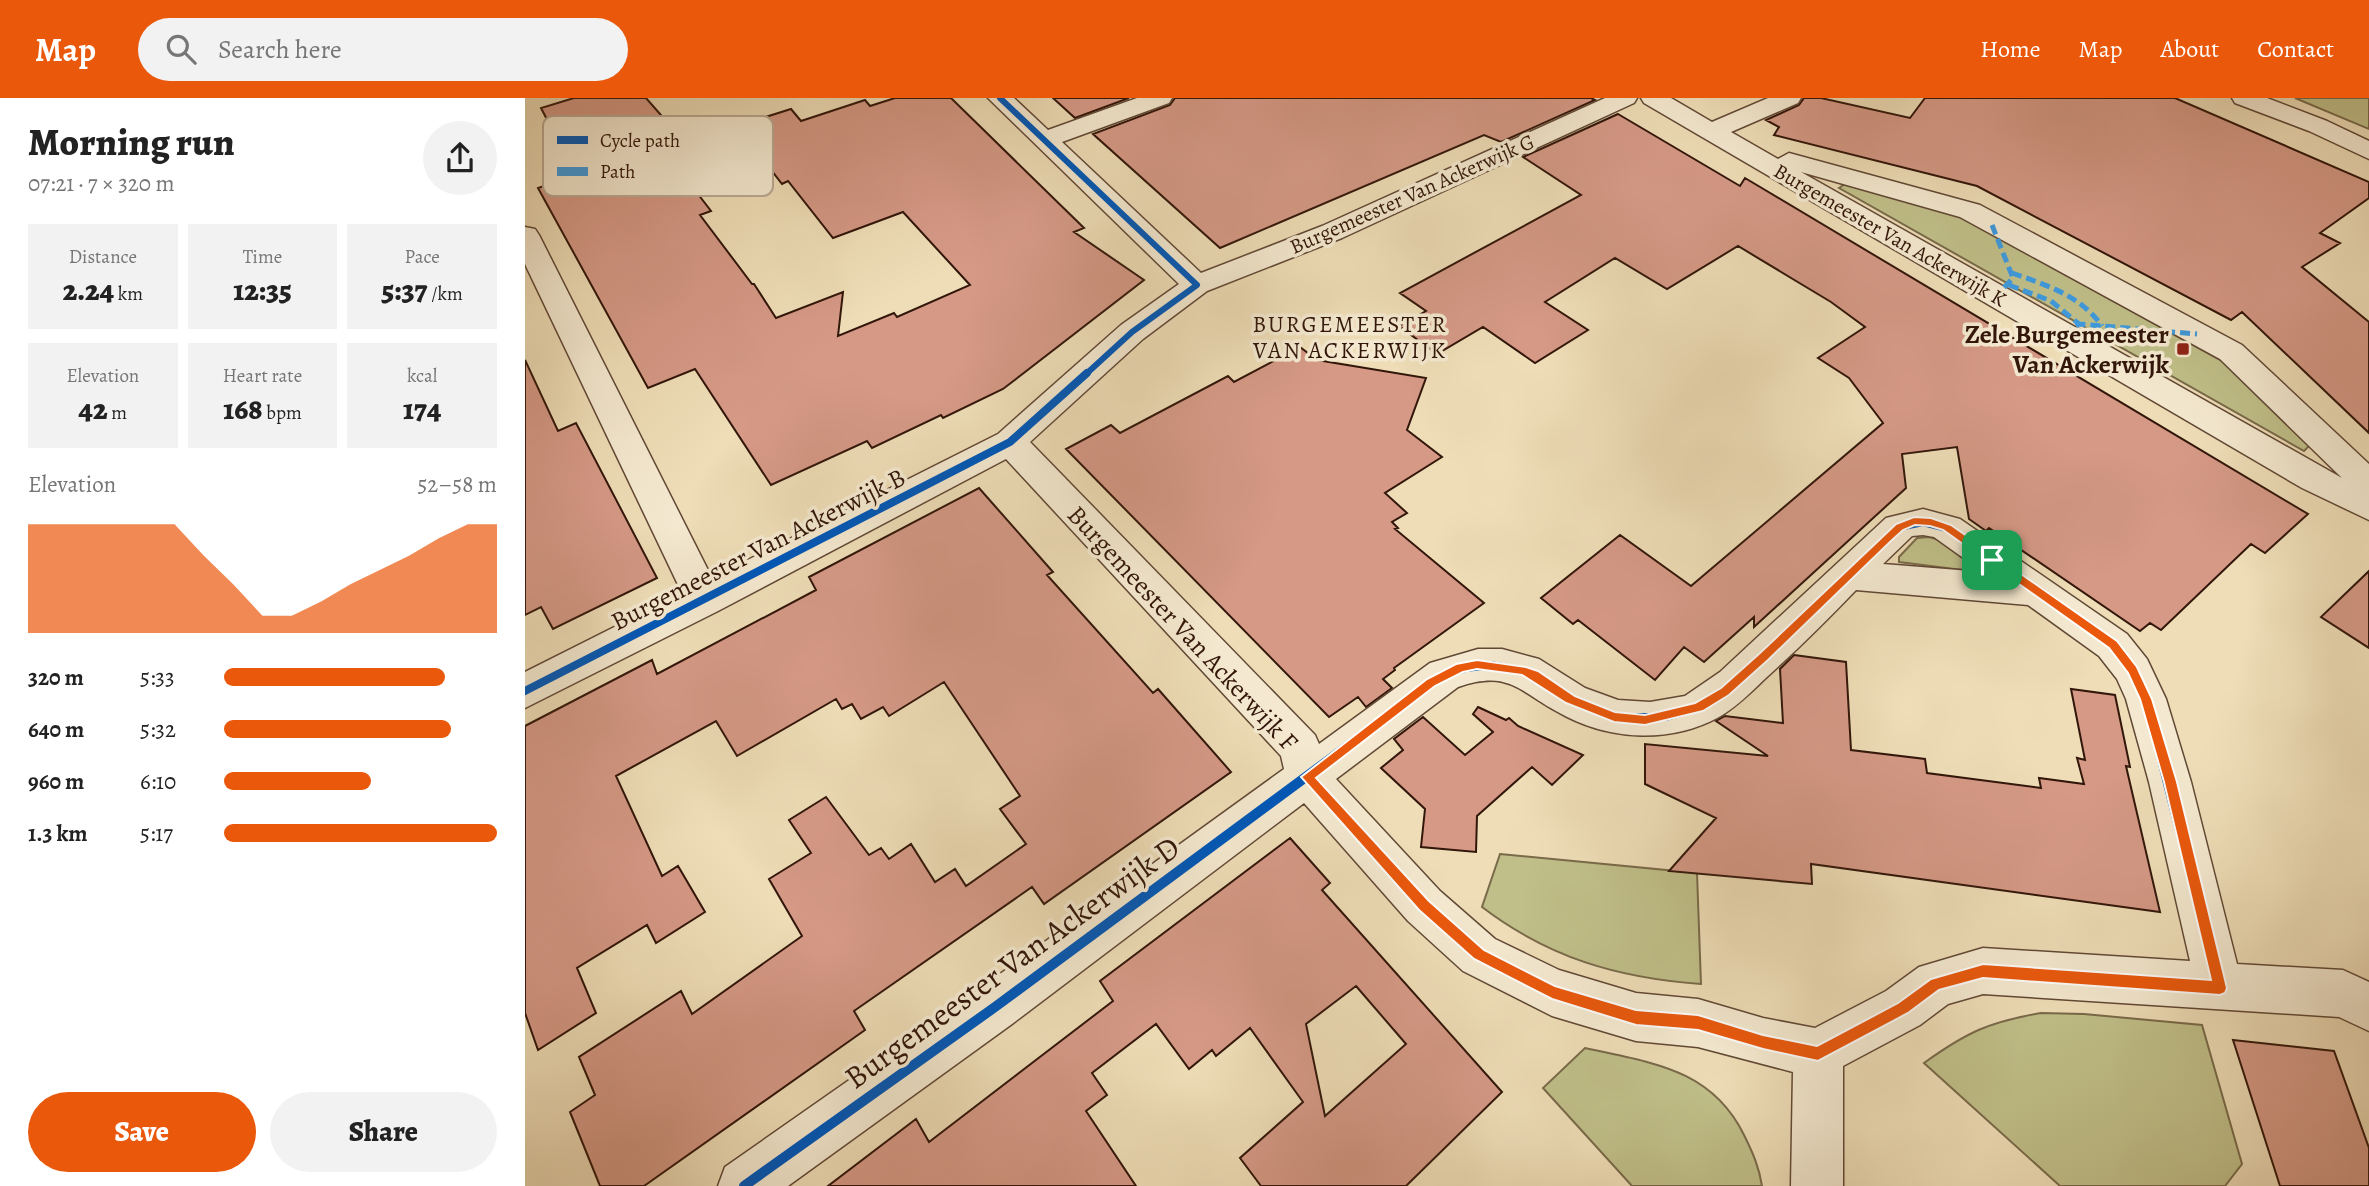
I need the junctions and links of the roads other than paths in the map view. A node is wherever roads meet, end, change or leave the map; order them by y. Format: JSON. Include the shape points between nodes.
{"nodes":[{"id":1,"x":1000,"y":98,"type":"edge"},
{"id":2,"x":1160,"y":98,"type":"edge"},
{"id":3,"x":1625,"y":98,"type":"edge"},
{"id":4,"x":1653,"y":98,"type":"edge"},
{"id":5,"x":1789,"y":98,"type":"edge"},
{"id":6,"x":2244,"y":98,"type":"edge"},
{"id":7,"x":1712,"y":131,"type":"junction"},
{"id":8,"x":1044,"y":140,"type":"junction"},
{"id":9,"x":1741,"y":149,"type":"junction"},
{"id":10,"x":2369,"y":151,"type":"edge"},
{"id":11,"x":525,"y":235,"type":"edge"},
{"id":12,"x":1197,"y":285,"type":"junction"},
{"id":13,"x":1010,"y":442,"type":"junction"},
{"id":14,"x":2369,"y":486,"type":"edge"},
{"id":15,"x":2369,"y":507,"type":"edge"},
{"id":16,"x":1851,"y":575,"type":"junction"},
{"id":17,"x":2036,"y":592,"type":"junction"},
{"id":18,"x":705,"y":601,"type":"junction"},
{"id":19,"x":525,"y":691,"type":"edge"},
{"id":20,"x":1307,"y":777,"type":"junction"},
{"id":21,"x":2220,"y":988,"type":"junction"},
{"id":22,"x":2369,"y":1007,"type":"edge"},
{"id":23,"x":1818,"y":1053,"type":"junction"},
{"id":24,"x":744,"y":1186,"type":"edge"},
{"id":25,"x":1817,"y":1186,"type":"edge"}],
"edges":[{"from":1,"to":8,"type":"street"},
{"from":2,"to":8,"type":"street"},
{"from":3,"to":12,"type":"street","name":"Burgemeester Van Ackerwijk G","via":[[1332,232]]},
{"from":4,"to":7,"type":"street","name":"Burgemeester Van Ackerwijk K"},
{"from":5,"to":7,"type":"street"},
{"from":6,"to":10,"type":"street"},
{"from":7,"to":9,"type":"street","name":"Burgemeester Van Ackerwijk K"},
{"from":8,"to":12,"type":"street"},
{"from":9,"to":14,"type":"street","name":"Burgemeester Van Ackerwijk K","via":[[1970,211],[2231,352]]},
{"from":9,"to":15,"type":"street","name":"Burgemeester Van Ackerwijk K"},
{"from":11,"to":18,"type":"street"},
{"from":12,"to":13,"type":"street","name":"Burgemeester Van Ackerwijk G","via":[[1132,332]]},
{"from":13,"to":18,"type":"street","name":"Burgemeester Van Ackerwijk B"},
{"from":13,"to":20,"type":"street","name":"Burgemeester Van Ackerwijk F","via":[[1300,748]]},
{"from":16,"to":17,"type":"street"},
{"from":16,"to":17,"type":"street","name":"Burgemeester Van Ackerwijk D","via":[[1899,527],[1914,521],[1931,522],[1947,528]]},
{"from":16,"to":20,"type":"street","name":"Burgemeester Van Ackerwijk D","via":[[1745,674],[1698,708],[1645,720],[1614,717],[1570,699],[1522,670],[1477,665],[1431,683]]},
{"from":17,"to":21,"type":"street","name":"Burgemeester Van Ackerwijk D","via":[[2113,645],[2133,670],[2170,782]]},
{"from":18,"to":19,"type":"street","name":"Burgemeester Van Ackerwijk B"},
{"from":20,"to":23,"type":"street","name":"Burgemeester Van Ackerwijk F","via":[[1424,906],[1479,955],[1552,992],[1636,1017],[1698,1023]]},
{"from":20,"to":24,"type":"street","name":"Burgemeester Van Ackerwijk D"},
{"from":21,"to":22,"type":"street","via":[[2343,995]]},
{"from":21,"to":23,"type":"street","via":[[1983,971],[1936,984],[1903,1008]]},
{"from":23,"to":25,"type":"street"}]}
